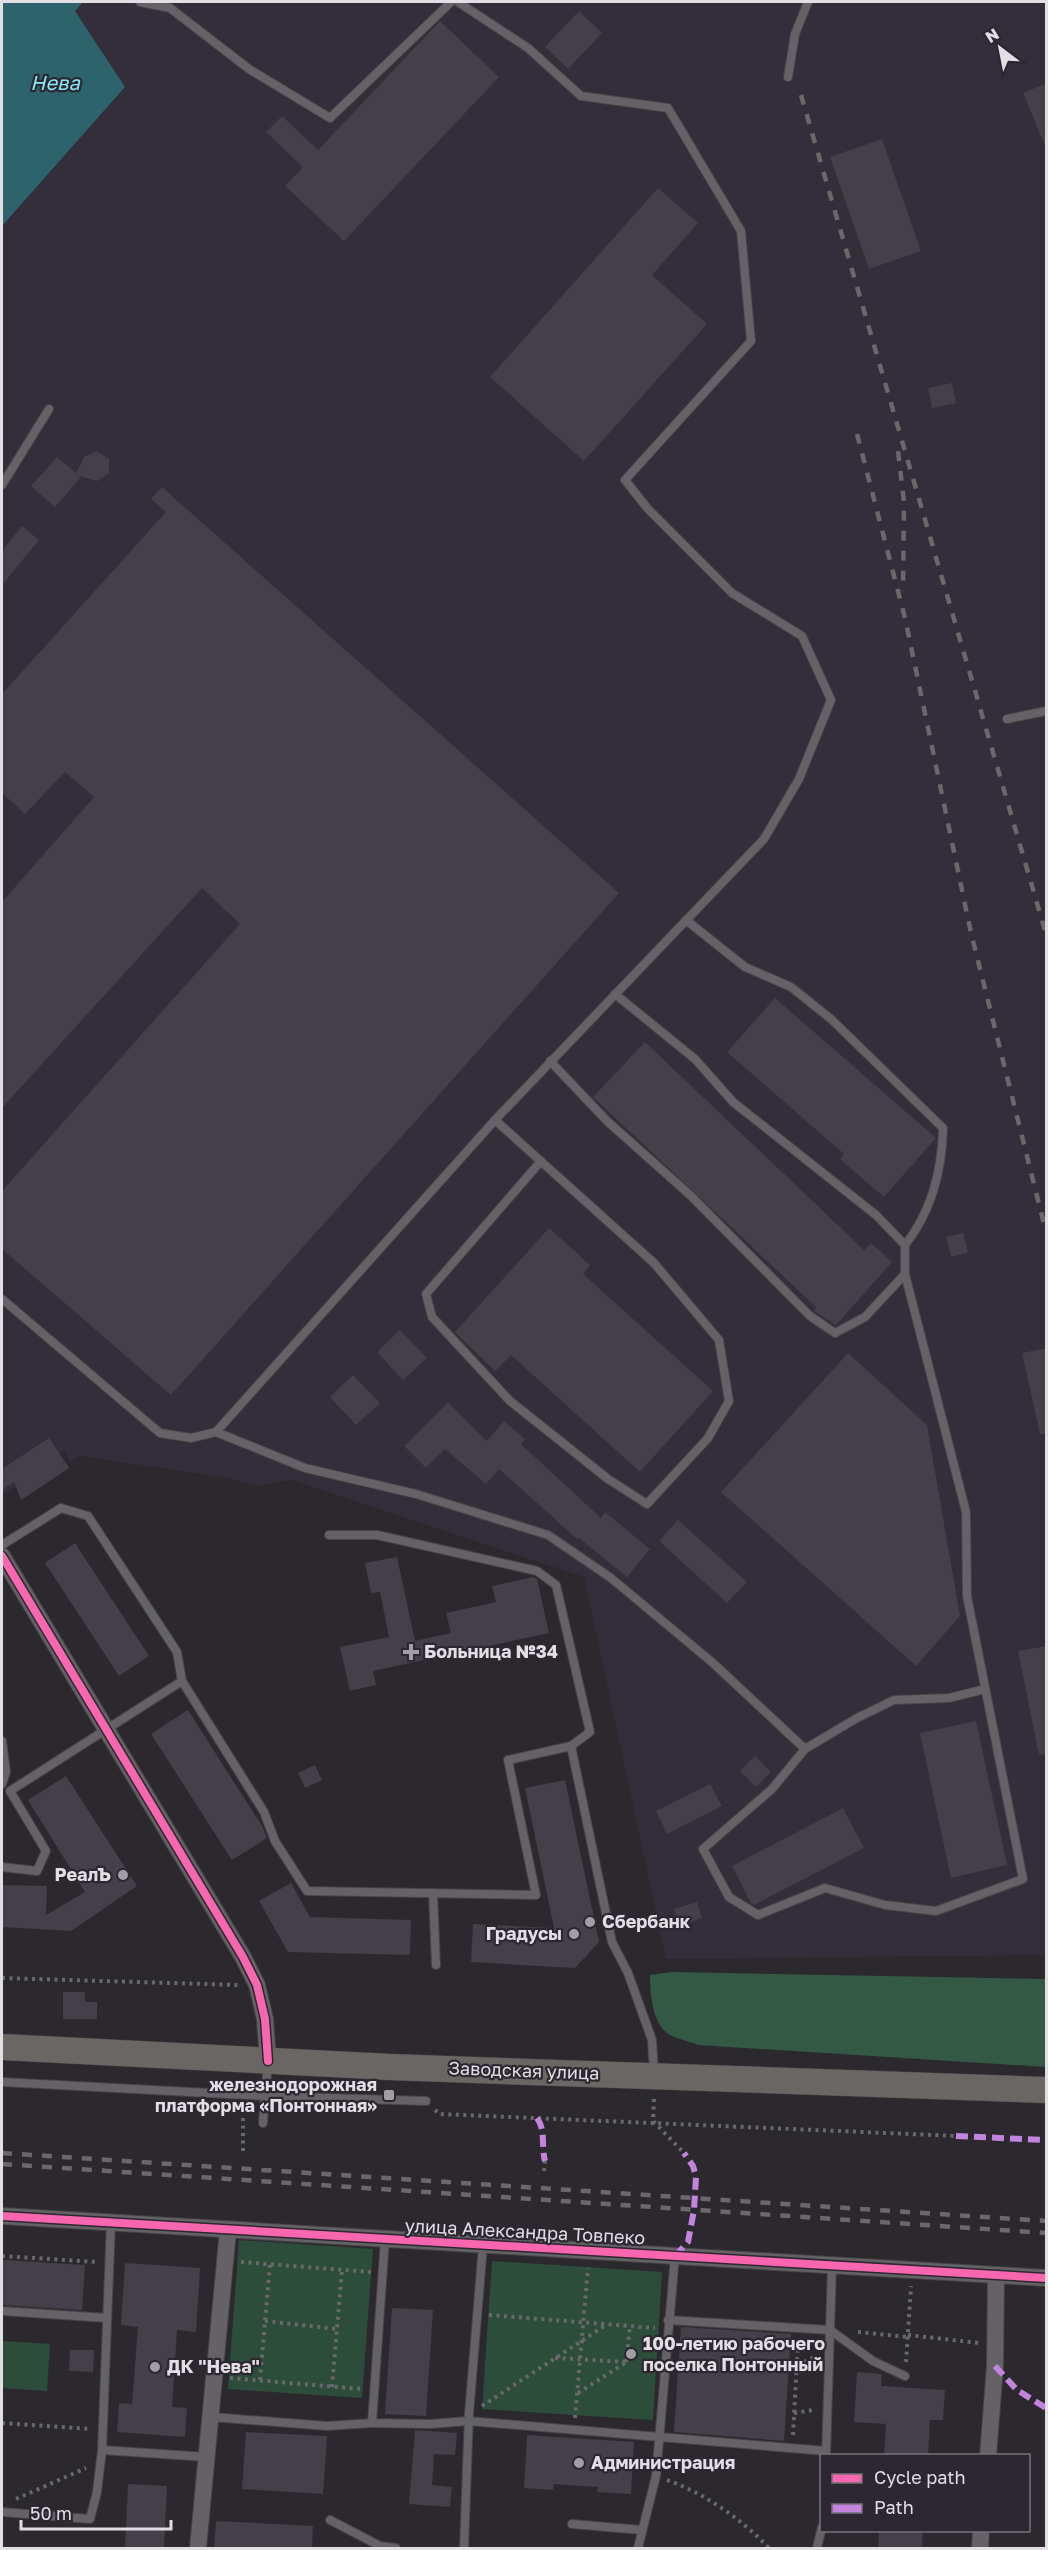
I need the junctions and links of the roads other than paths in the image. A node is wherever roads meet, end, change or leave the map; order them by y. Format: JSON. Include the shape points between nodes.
{"nodes":[{"id":1,"x":141,"y":2,"type":"edge"},
{"id":2,"x":451,"y":2,"type":"edge"},
{"id":3,"x":458,"y":2,"type":"edge"},
{"id":4,"x":808,"y":2,"type":"edge"},
{"id":5,"x":788,"y":77,"type":"dead end"},
{"id":6,"x":49,"y":409,"type":"dead end"},
{"id":7,"x":2,"y":485,"type":"edge"},
{"id":8,"x":1047,"y":711,"type":"edge"},
{"id":9,"x":1007,"y":719,"type":"dead end"},
{"id":10,"x":686,"y":920,"type":"junction"},
{"id":11,"x":615,"y":994,"type":"junction"},
{"id":12,"x":550,"y":1061,"type":"junction"},
{"id":13,"x":495,"y":1120,"type":"junction"},
{"id":14,"x":541,"y":1161,"type":"junction"},
{"id":15,"x":905,"y":1245,"type":"junction"},
{"id":16,"x":905,"y":1274,"type":"junction"},
{"id":17,"x":2,"y":1299,"type":"edge"},
{"id":18,"x":216,"y":1432,"type":"junction"},
{"id":19,"x":329,"y":1535,"type":"dead end"},
{"id":20,"x":2,"y":1545,"type":"edge"},
{"id":21,"x":2,"y":1556,"type":"edge"},
{"id":22,"x":182,"y":1681,"type":"junction"},
{"id":23,"x":985,"y":1689,"type":"junction"},
{"id":24,"x":106,"y":1729,"type":"junction"},
{"id":25,"x":2,"y":1741,"type":"edge"},
{"id":26,"x":571,"y":1746,"type":"junction"},
{"id":27,"x":805,"y":1749,"type":"junction"},
{"id":28,"x":6,"y":1772,"type":"junction"},
{"id":29,"x":2,"y":1784,"type":"edge"},
{"id":30,"x":10,"y":1791,"type":"junction"},
{"id":31,"x":2,"y":1867,"type":"edge"},
{"id":32,"x":433,"y":1893,"type":"junction"},
{"id":33,"x":436,"y":1965,"type":"dead end"},
{"id":34,"x":2,"y":2048,"type":"edge"},
{"id":35,"x":268,"y":2061,"type":"junction"},
{"id":36,"x":654,"y":2077,"type":"junction"},
{"id":37,"x":2,"y":2082,"type":"edge"},
{"id":38,"x":1047,"y":2090,"type":"edge"},
{"id":39,"x":265,"y":2096,"type":"junction"},
{"id":40,"x":426,"y":2101,"type":"road end"},
{"id":41,"x":263,"y":2123,"type":"dead end"},
{"id":42,"x":2,"y":2216,"type":"edge"},
{"id":43,"x":111,"y":2222,"type":"junction"},
{"id":44,"x":228,"y":2230,"type":"junction"},
{"id":45,"x":385,"y":2239,"type":"junction"},
{"id":46,"x":483,"y":2245,"type":"junction"},
{"id":47,"x":675,"y":2256,"type":"junction"},
{"id":48,"x":832,"y":2266,"type":"junction"},
{"id":49,"x":996,"y":2275,"type":"junction"},
{"id":50,"x":1047,"y":2278,"type":"edge"},
{"id":51,"x":2,"y":2311,"type":"edge"},
{"id":52,"x":107,"y":2318,"type":"junction"},
{"id":53,"x":668,"y":2325,"type":"junction"},
{"id":54,"x":830,"y":2330,"type":"junction"},
{"id":55,"x":906,"y":2376,"type":"road end"},
{"id":56,"x":211,"y":2417,"type":"junction"},
{"id":57,"x":469,"y":2418,"type":"junction"},
{"id":58,"x":372,"y":2423,"type":"junction"},
{"id":59,"x":660,"y":2439,"type":"junction"},
{"id":60,"x":102,"y":2450,"type":"junction"},
{"id":61,"x":826,"y":2453,"type":"edge"},
{"id":62,"x":988,"y":2454,"type":"edge"},
{"id":63,"x":207,"y":2457,"type":"junction"},
{"id":64,"x":2,"y":2511,"type":"edge"},
{"id":65,"x":330,"y":2520,"type":"dead end"},
{"id":66,"x":572,"y":2524,"type":"dead end"},
{"id":67,"x":642,"y":2530,"type":"junction"},
{"id":68,"x":821,"y":2532,"type":"edge"},
{"id":69,"x":981,"y":2532,"type":"edge"},
{"id":70,"x":198,"y":2548,"type":"edge"},
{"id":71,"x":396,"y":2548,"type":"edge"},
{"id":72,"x":464,"y":2548,"type":"edge"},
{"id":73,"x":638,"y":2548,"type":"edge"},
{"id":74,"x":817,"y":2548,"type":"edge"},
{"id":75,"x":980,"y":2548,"type":"edge"}],
"edges":[{"from":1,"to":2,"type":"lane","via":[[171,8],[249,69],[330,118]]},
{"from":3,"to":10,"type":"lane","via":[[528,48],[581,96],[668,108],[741,231],[751,341],[625,480],[648,509],[732,593],[802,636],[831,700],[799,780],[764,839]]},
{"from":4,"to":5,"type":"lane","via":[[795,34]]},
{"from":6,"to":7,"type":"lane"},
{"from":8,"to":9,"type":"lane"},
{"from":10,"to":11,"type":"lane"},
{"from":10,"to":15,"type":"lane","via":[[745,967],[791,987],[831,1019],[943,1128],[942,1160],[933,1192]]},
{"from":11,"to":12,"type":"lane"},
{"from":11,"to":15,"type":"lane","via":[[695,1059],[733,1101],[876,1215]]},
{"from":12,"to":13,"type":"lane"},
{"from":12,"to":16,"type":"lane","via":[[810,1316],[835,1333],[865,1317]]},
{"from":13,"to":14,"type":"lane"},
{"from":13,"to":18,"type":"lane"},
{"from":14,"to":14,"type":"lane","via":[[654,1263],[719,1340],[729,1401],[708,1438],[647,1504],[608,1479],[510,1401],[432,1317],[426,1294]]},
{"from":15,"to":16,"type":"lane"},
{"from":16,"to":23,"type":"lane","via":[[966,1512],[967,1596]]},
{"from":17,"to":18,"type":"lane","via":[[160,1433],[191,1438]]},
{"from":18,"to":27,"type":"lane","via":[[305,1468],[416,1494],[548,1535],[620,1585],[713,1663]]},
{"from":19,"to":26,"type":"lane","via":[[377,1535],[537,1571],[556,1585],[590,1732]]},
{"from":20,"to":22,"type":"lane","via":[[61,1508],[88,1516],[177,1652]]},
{"from":21,"to":24,"type":"street"},
{"from":22,"to":24,"type":"lane"},
{"from":22,"to":32,"type":"lane","via":[[264,1812],[275,1840],[307,1891]]},
{"from":23,"to":27,"type":"lane","via":[[948,1698],[894,1700]]},
{"from":23,"to":27,"type":"lane","via":[[1023,1879],[936,1911],[885,1905],[825,1888],[759,1915],[729,1897],[703,1849],[772,1789]]},
{"from":24,"to":30,"type":"lane"},
{"from":24,"to":35,"type":"street","via":[[258,1985]]},
{"from":25,"to":28,"type":"lane"},
{"from":26,"to":32,"type":"lane","via":[[508,1760],[536,1895]]},
{"from":26,"to":36,"type":"lane","via":[[612,1942],[628,1973],[652,2040]]},
{"from":28,"to":29,"type":"lane"},
{"from":28,"to":30,"type":"lane"},
{"from":30,"to":31,"type":"lane","via":[[46,1851],[37,1871]]},
{"from":32,"to":33,"type":"lane"},
{"from":34,"to":35,"type":"main road","name":"Заводская улица"},
{"from":35,"to":36,"type":"main road","name":"Заводская улица"},
{"from":35,"to":39,"type":"lane"},
{"from":36,"to":38,"type":"main road","name":"Заводская улица"},
{"from":37,"to":39,"type":"lane"},
{"from":39,"to":40,"type":"lane"},
{"from":39,"to":41,"type":"lane"},
{"from":42,"to":43,"type":"street","name":"улица Александра Товпеко"},
{"from":43,"to":44,"type":"street","name":"улица Александра Товпеко"},
{"from":43,"to":52,"type":"lane"},
{"from":44,"to":45,"type":"street","name":"улица Александра Товпеко"},
{"from":44,"to":56,"type":"street"},
{"from":45,"to":46,"type":"street","name":"улица Александра Товпеко"},
{"from":45,"to":58,"type":"lane"},
{"from":46,"to":47,"type":"street","name":"улица Александра Товпеко"},
{"from":46,"to":57,"type":"lane"},
{"from":47,"to":48,"type":"street","name":"улица Александра Товпеко"},
{"from":47,"to":53,"type":"lane"},
{"from":48,"to":49,"type":"street","name":"улица Александра Товпеко"},
{"from":48,"to":54,"type":"lane"},
{"from":49,"to":50,"type":"street","name":"улица Александра Товпеко"},
{"from":49,"to":62,"type":"street"},
{"from":51,"to":52,"type":"lane"},
{"from":52,"to":60,"type":"lane"},
{"from":53,"to":54,"type":"lane"},
{"from":53,"to":59,"type":"lane"},
{"from":54,"to":55,"type":"lane","via":[[873,2361]]},
{"from":54,"to":61,"type":"lane"},
{"from":56,"to":58,"type":"lane","via":[[327,2426]]},
{"from":56,"to":63,"type":"street"},
{"from":57,"to":58,"type":"lane","via":[[430,2424]]},
{"from":57,"to":59,"type":"lane"},
{"from":57,"to":72,"type":"lane"},
{"from":59,"to":61,"type":"lane"},
{"from":59,"to":67,"type":"lane","via":[[656,2476]]},
{"from":60,"to":63,"type":"lane"},
{"from":60,"to":64,"type":"lane","via":[[90,2519]]},
{"from":63,"to":70,"type":"street"},
{"from":65,"to":71,"type":"lane","via":[[380,2546]]},
{"from":66,"to":67,"type":"lane"},
{"from":67,"to":73,"type":"lane"},
{"from":68,"to":74,"type":"lane"},
{"from":69,"to":75,"type":"street"}]}
